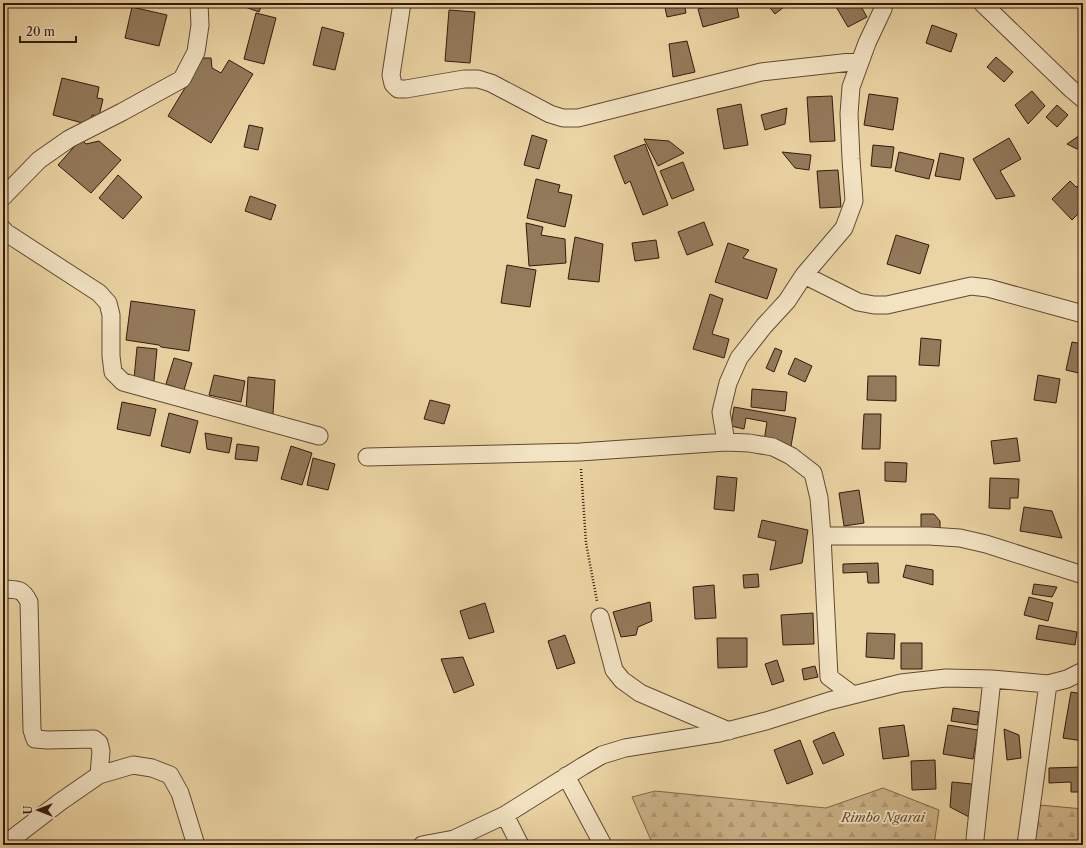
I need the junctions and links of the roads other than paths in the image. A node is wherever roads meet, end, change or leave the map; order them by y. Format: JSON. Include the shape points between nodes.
{"nodes":[{"id":1,"x":199,"y":3,"type":"edge"},
{"id":2,"x":402,"y":3,"type":"edge"},
{"id":3,"x":884,"y":3,"type":"edge"},
{"id":4,"x":982,"y":3,"type":"edge"},
{"id":5,"x":860,"y":61,"type":"junction"},
{"id":6,"x":1076,"y":89,"type":"edge"},
{"id":7,"x":1083,"y":99,"type":"edge"},
{"id":8,"x":3,"y":197,"type":"edge"},
{"id":9,"x":3,"y":229,"type":"edge"},
{"id":10,"x":804,"y":275,"type":"junction"},
{"id":11,"x":1083,"y":314,"type":"edge"},
{"id":12,"x":319,"y":436,"type":"dead end"},
{"id":13,"x":726,"y":442,"type":"junction"},
{"id":14,"x":368,"y":457,"type":"dead end"},
{"id":15,"x":822,"y":536,"type":"junction"},
{"id":16,"x":1083,"y":575,"type":"edge"},
{"id":17,"x":3,"y":589,"type":"edge"},
{"id":18,"x":600,"y":617,"type":"road end"},
{"id":19,"x":1083,"y":671,"type":"edge"},
{"id":20,"x":829,"y":677,"type":"junction"},
{"id":21,"x":992,"y":679,"type":"junction"},
{"id":22,"x":1048,"y":684,"type":"junction"},
{"id":23,"x":854,"y":696,"type":"junction"},
{"id":24,"x":829,"y":701,"type":"junction"},
{"id":25,"x":729,"y":731,"type":"junction"},
{"id":26,"x":99,"y":775,"type":"junction"},
{"id":27,"x":566,"y":776,"type":"junction"},
{"id":28,"x":505,"y":815,"type":"junction"},
{"id":29,"x":975,"y":838,"type":"dead end"},
{"id":30,"x":455,"y":842,"type":"edge"},
{"id":31,"x":4,"y":845,"type":"edge"},
{"id":32,"x":196,"y":845,"type":"edge"},
{"id":33,"x":422,"y":845,"type":"edge"},
{"id":34,"x":520,"y":845,"type":"edge"},
{"id":35,"x":603,"y":845,"type":"edge"},
{"id":36,"x":1026,"y":845,"type":"edge"}],
"edges":[{"from":1,"to":8,"type":"street","via":[[200,25],[196,52],[182,79],[69,139],[39,160]]},
{"from":2,"to":5,"type":"street","via":[[391,75],[393,84],[398,89],[478,78],[563,118],[578,118],[761,72]]},
{"from":3,"to":5,"type":"street"},
{"from":4,"to":6,"type":"street"},
{"from":5,"to":10,"type":"street","via":[[851,87],[849,114],[854,201],[844,228]]},
{"from":6,"to":7,"type":"street"},
{"from":9,"to":12,"type":"street","via":[[98,293],[108,303],[111,316],[113,372],[123,382]]},
{"from":10,"to":11,"type":"street","via":[[858,302],[874,306],[971,286],[988,288]]},
{"from":10,"to":13,"type":"street","via":[[787,301],[739,358],[728,383],[721,412]]},
{"from":13,"to":14,"type":"street","via":[[580,452]]},
{"from":13,"to":15,"type":"street","via":[[773,447],[791,456],[813,473],[819,498]]},
{"from":15,"to":16,"type":"street","via":[[960,538]]},
{"from":15,"to":20,"type":"street"},
{"from":17,"to":26,"type":"street","via":[[24,593],[29,602],[32,730],[35,739],[94,739],[99,743],[101,751]]},
{"from":18,"to":25,"type":"street","via":[[614,670],[622,680],[640,693]]},
{"from":19,"to":22,"type":"street"},
{"from":20,"to":23,"type":"street"},
{"from":20,"to":24,"type":"street"},
{"from":21,"to":22,"type":"street"},
{"from":21,"to":23,"type":"street","via":[[946,678],[901,683]]},
{"from":21,"to":29,"type":"street"},
{"from":22,"to":36,"type":"street"},
{"from":23,"to":24,"type":"street"},
{"from":24,"to":25,"type":"street"},
{"from":25,"to":27,"type":"street","via":[[625,748],[602,755]]},
{"from":26,"to":31,"type":"street"},
{"from":26,"to":32,"type":"street","via":[[133,765],[152,768],[170,775],[180,793]]},
{"from":27,"to":28,"type":"street"},
{"from":27,"to":35,"type":"street"},
{"from":28,"to":30,"type":"street"},
{"from":28,"to":34,"type":"street"},
{"from":30,"to":33,"type":"street"}]}
